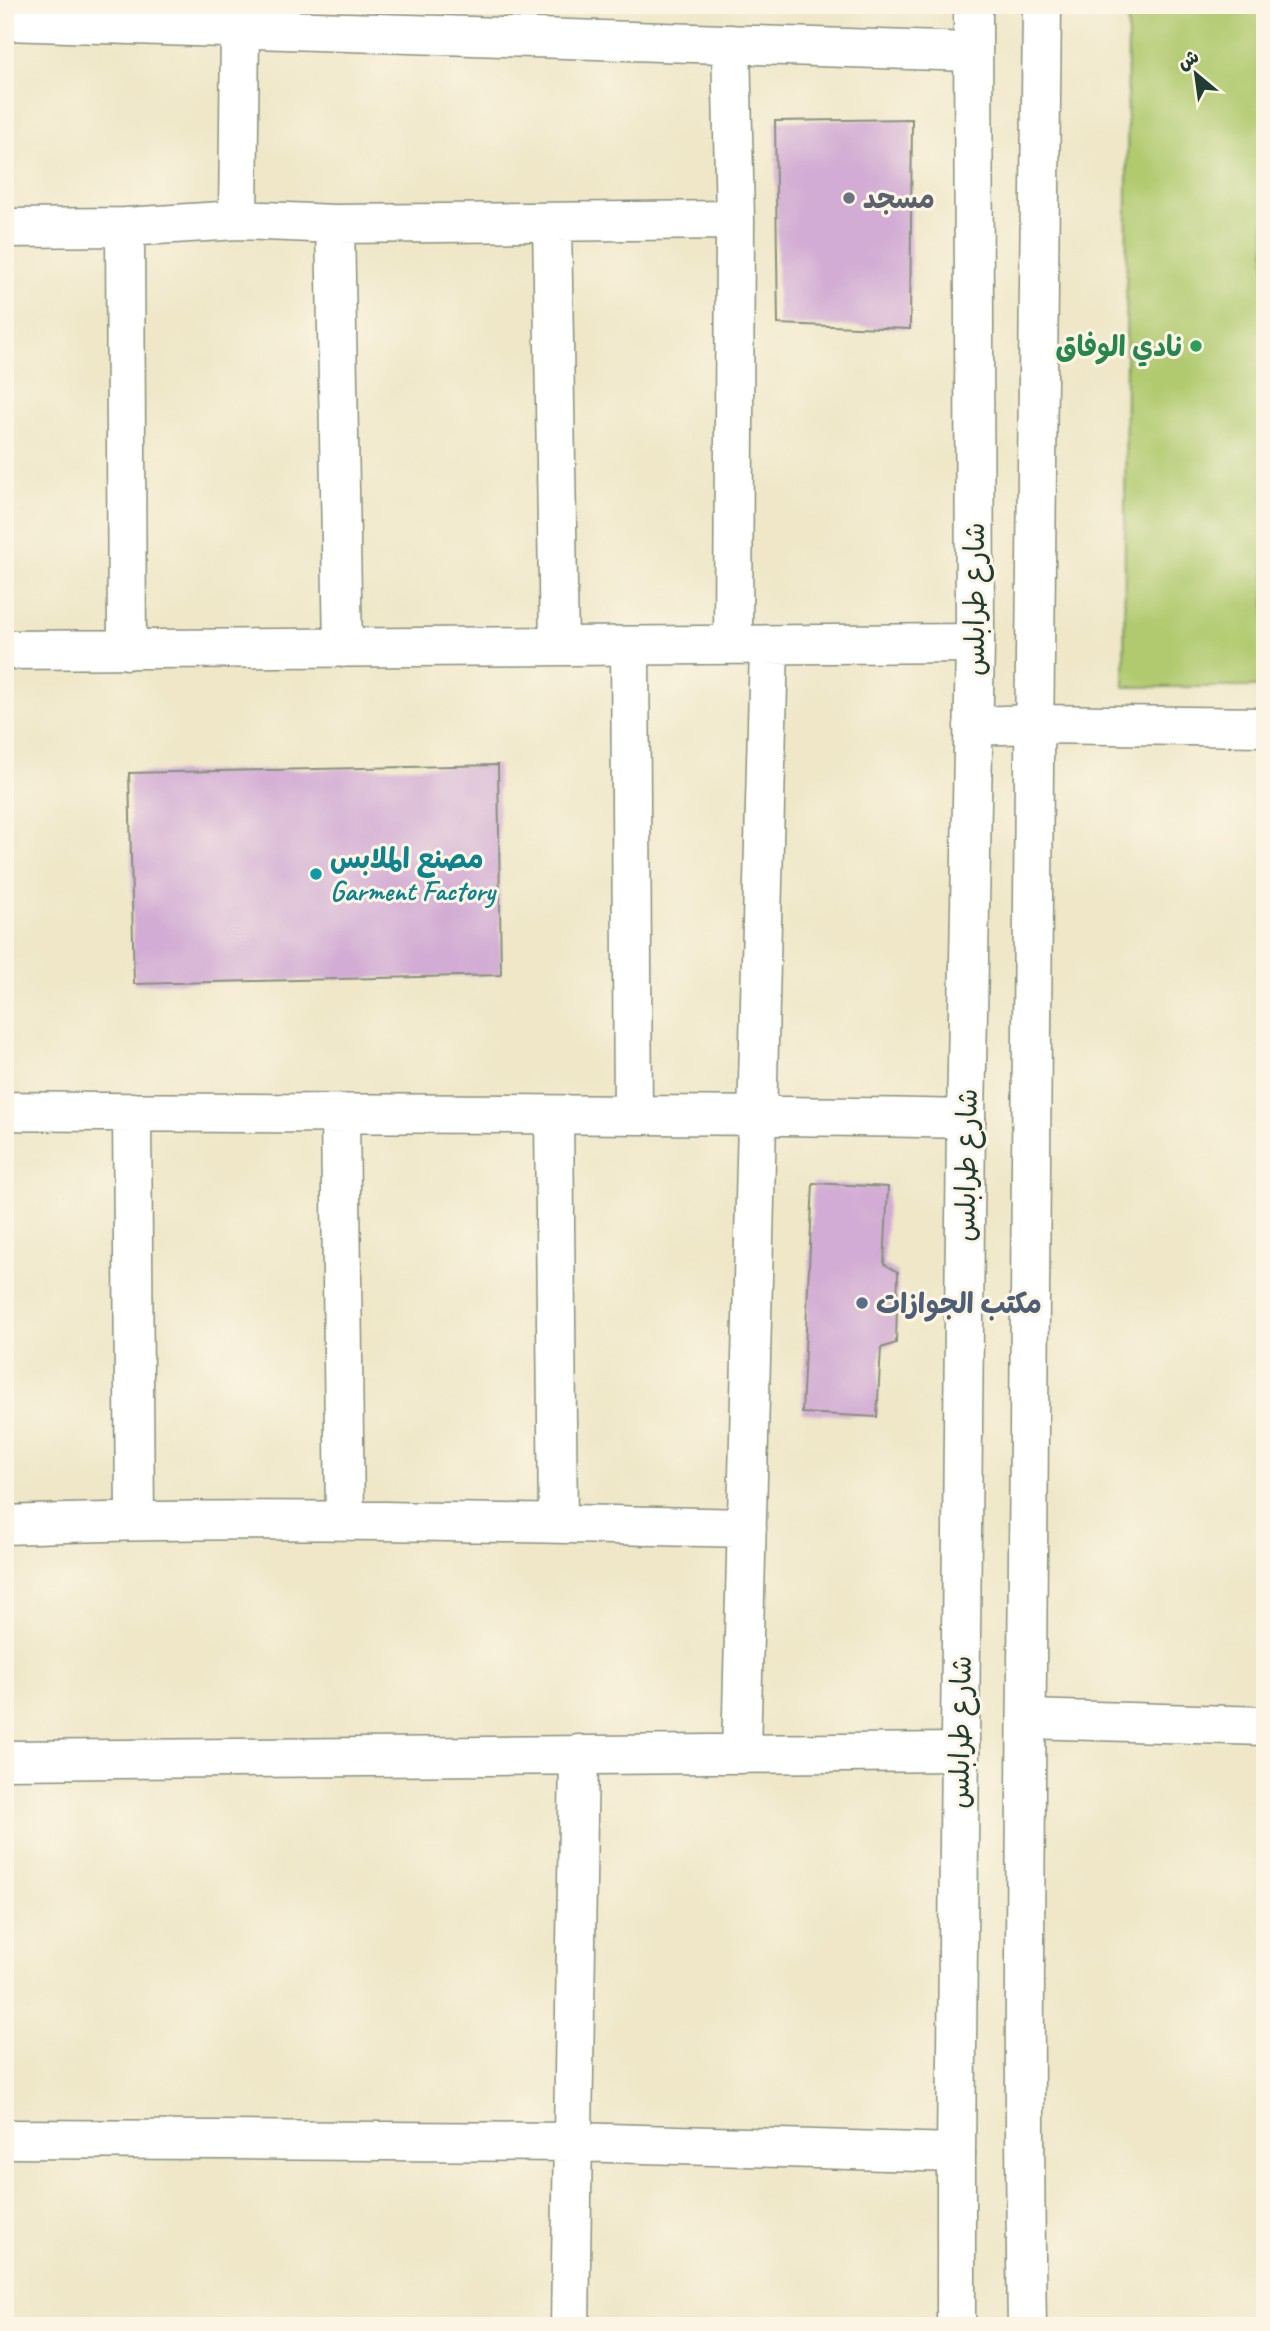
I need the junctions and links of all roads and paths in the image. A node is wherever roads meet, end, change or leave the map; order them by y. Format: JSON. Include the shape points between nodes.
{"nodes":[{"id":1,"x":973,"y":5,"type":"edge"},
{"id":2,"x":1042,"y":5,"type":"edge"},
{"id":3,"x":5,"y":21,"type":"edge"},
{"id":4,"x":497,"y":21,"type":"edge"},
{"id":5,"x":240,"y":29,"type":"junction"},
{"id":6,"x":731,"y":44,"type":"junction"},
{"id":7,"x":972,"y":52,"type":"junction"},
{"id":8,"x":238,"y":220,"type":"junction"},
{"id":9,"x":735,"y":220,"type":"junction"},
{"id":10,"x":552,"y":222,"type":"junction"},
{"id":11,"x":335,"y":224,"type":"junction"},
{"id":12,"x":125,"y":227,"type":"junction"},
{"id":13,"x":5,"y":228,"type":"edge"},
{"id":14,"x":975,"y":643,"type":"junction"},
{"id":15,"x":751,"y":645,"type":"junction"},
{"id":16,"x":559,"y":646,"type":"junction"},
{"id":17,"x":630,"y":646,"type":"junction"},
{"id":18,"x":343,"y":648,"type":"junction"},
{"id":19,"x":5,"y":650,"type":"edge"},
{"id":20,"x":127,"y":650,"type":"junction"},
{"id":21,"x":1034,"y":724,"type":"junction"},
{"id":22,"x":973,"y":726,"type":"junction"},
{"id":23,"x":1265,"y":727,"type":"edge"},
{"id":24,"x":5,"y":1111,"type":"edge"},
{"id":25,"x":132,"y":1112,"type":"junction"},
{"id":26,"x":340,"y":1114,"type":"junction"},
{"id":27,"x":633,"y":1115,"type":"junction"},
{"id":28,"x":757,"y":1115,"type":"junction"},
{"id":29,"x":554,"y":1116,"type":"junction"},
{"id":30,"x":966,"y":1119,"type":"junction"},
{"id":31,"x":345,"y":1519,"type":"junction"},
{"id":32,"x":135,"y":1520,"type":"junction"},
{"id":33,"x":558,"y":1524,"type":"junction"},
{"id":34,"x":5,"y":1525,"type":"edge"},
{"id":35,"x":747,"y":1528,"type":"junction"},
{"id":36,"x":1027,"y":1719,"type":"junction"},
{"id":37,"x":1265,"y":1726,"type":"edge"},
{"id":38,"x":960,"y":1752,"type":"junction"},
{"id":39,"x":579,"y":1754,"type":"junction"},
{"id":40,"x":741,"y":1754,"type":"junction"},
{"id":41,"x":5,"y":1760,"type":"edge"},
{"id":42,"x":5,"y":2138,"type":"edge"},
{"id":43,"x":573,"y":2142,"type":"junction"},
{"id":44,"x":956,"y":2153,"type":"junction"},
{"id":45,"x":570,"y":2326,"type":"edge"},
{"id":46,"x":956,"y":2326,"type":"edge"},
{"id":47,"x":1027,"y":2326,"type":"edge"}],
"edges":[{"from":1,"to":7,"type":"street","name":"شارع طرابلس"},
{"from":2,"to":21,"type":"street"},
{"from":3,"to":5,"type":"street"},
{"from":4,"to":5,"type":"street"},
{"from":4,"to":6,"type":"street"},
{"from":5,"to":8,"type":"street"},
{"from":6,"to":7,"type":"street"},
{"from":6,"to":9,"type":"street"},
{"from":7,"to":14,"type":"street","name":"شارع طرابلس"},
{"from":8,"to":11,"type":"street"},
{"from":8,"to":12,"type":"street"},
{"from":9,"to":10,"type":"street"},
{"from":9,"to":15,"type":"street"},
{"from":10,"to":11,"type":"street"},
{"from":10,"to":16,"type":"street"},
{"from":11,"to":18,"type":"street"},
{"from":12,"to":13,"type":"street"},
{"from":12,"to":20,"type":"street"},
{"from":14,"to":15,"type":"street"},
{"from":14,"to":22,"type":"street","name":"شارع طرابلس"},
{"from":15,"to":17,"type":"street"},
{"from":15,"to":28,"type":"street"},
{"from":16,"to":17,"type":"street"},
{"from":16,"to":18,"type":"street"},
{"from":17,"to":27,"type":"street"},
{"from":18,"to":20,"type":"street"},
{"from":19,"to":20,"type":"street"},
{"from":21,"to":22,"type":"street"},
{"from":21,"to":23,"type":"street"},
{"from":21,"to":36,"type":"street"},
{"from":22,"to":30,"type":"street","name":"شارع طرابلس"},
{"from":24,"to":25,"type":"street"},
{"from":25,"to":26,"type":"street"},
{"from":25,"to":32,"type":"street"},
{"from":26,"to":29,"type":"street"},
{"from":26,"to":31,"type":"street"},
{"from":27,"to":28,"type":"street"},
{"from":27,"to":29,"type":"street"},
{"from":28,"to":30,"type":"street"},
{"from":28,"to":35,"type":"street"},
{"from":29,"to":33,"type":"street"},
{"from":30,"to":38,"type":"street","name":"شارع طرابلس"},
{"from":31,"to":32,"type":"street"},
{"from":31,"to":33,"type":"street"},
{"from":32,"to":34,"type":"street"},
{"from":33,"to":35,"type":"street"},
{"from":35,"to":40,"type":"street"},
{"from":36,"to":37,"type":"street"},
{"from":36,"to":47,"type":"street"},
{"from":38,"to":40,"type":"street"},
{"from":38,"to":44,"type":"street","name":"شارع طرابلس"},
{"from":39,"to":40,"type":"street"},
{"from":39,"to":41,"type":"street"},
{"from":39,"to":43,"type":"street"},
{"from":42,"to":43,"type":"street"},
{"from":43,"to":44,"type":"street"},
{"from":43,"to":45,"type":"street"},
{"from":44,"to":46,"type":"street","name":"شارع طرابلس"}]}
